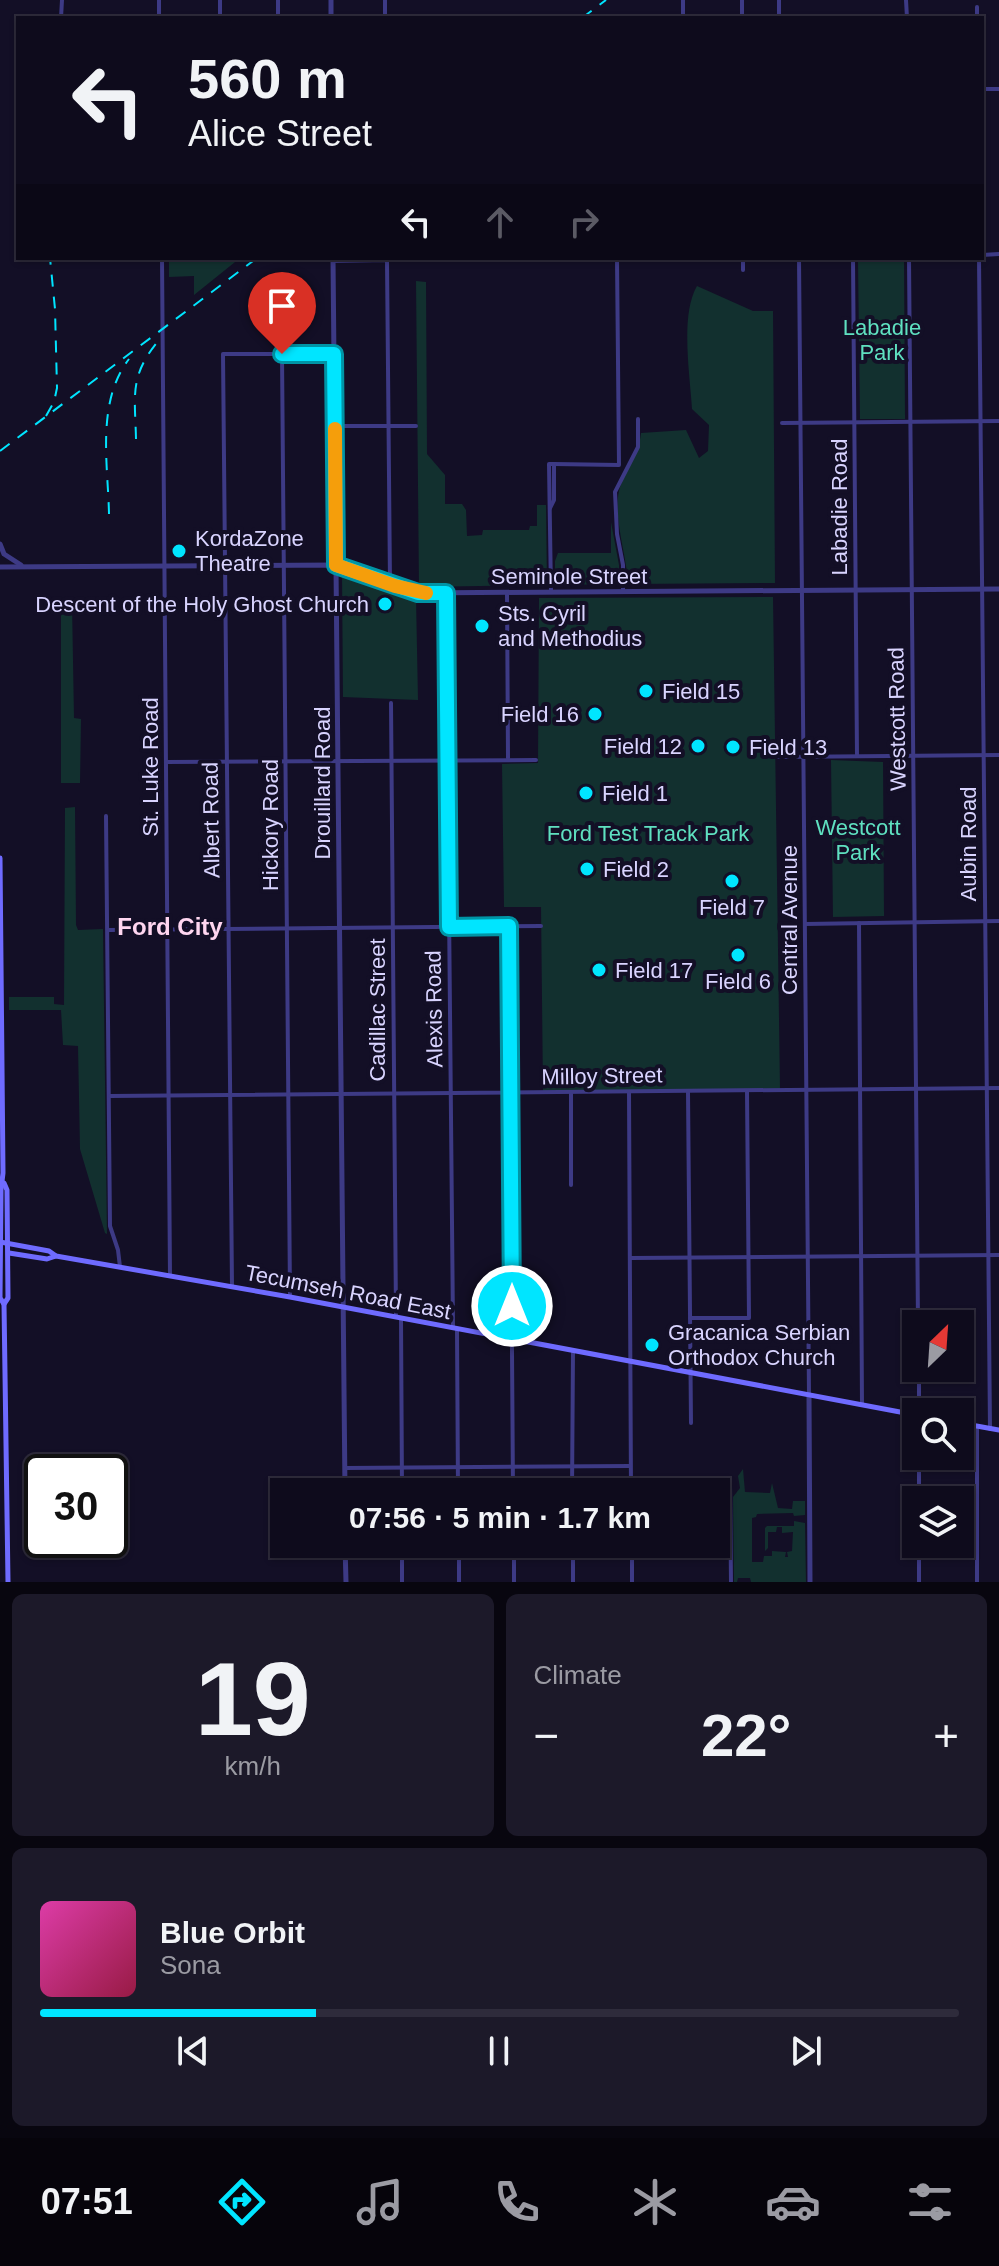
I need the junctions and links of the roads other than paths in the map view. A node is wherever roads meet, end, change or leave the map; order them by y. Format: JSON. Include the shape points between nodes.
{"nodes":[{"id":1,"x":977,"y":7,"type":"dead end"},
{"id":2,"x":977,"y":16,"type":"edge"},
{"id":3,"x":162,"y":260,"type":"edge"},
{"id":4,"x":333,"y":260,"type":"edge"},
{"id":5,"x":387,"y":260,"type":"edge"},
{"id":6,"x":617,"y":260,"type":"edge"},
{"id":7,"x":743,"y":260,"type":"edge"},
{"id":8,"x":799,"y":260,"type":"edge"},
{"id":9,"x":853,"y":260,"type":"edge"},
{"id":10,"x":909,"y":260,"type":"edge"},
{"id":11,"x":980,"y":260,"type":"edge"},
{"id":12,"x":743,"y":270,"type":"dead end"},
{"id":13,"x":282,"y":354,"type":"junction"},
{"id":14,"x":334,"y":354,"type":"junction"},
{"id":15,"x":638,"y":419,"type":"dead end"},
{"id":16,"x":980,"y":421,"type":"junction"},
{"id":17,"x":999,"y":421,"type":"edge"},
{"id":18,"x":854,"y":422,"type":"junction"},
{"id":19,"x":910,"y":422,"type":"junction"},
{"id":20,"x":782,"y":423,"type":"dead end"},
{"id":21,"x":801,"y":423,"type":"junction"},
{"id":22,"x":335,"y":426,"type":"junction"},
{"id":23,"x":389,"y":426,"type":"junction"},
{"id":24,"x":416,"y":426,"type":"dead end"},
{"id":25,"x":0,"y":544,"type":"edge"},
{"id":26,"x":225,"y":565,"type":"junction"},
{"id":27,"x":284,"y":565,"type":"junction"},
{"id":28,"x":336,"y":565,"type":"junction"},
{"id":29,"x":26,"y":566,"type":"junction"},
{"id":30,"x":164,"y":566,"type":"junction"},
{"id":31,"x":0,"y":567,"type":"edge"},
{"id":32,"x":390,"y":584,"type":"junction"},
{"id":33,"x":912,"y":589,"type":"junction"},
{"id":34,"x":982,"y":589,"type":"junction"},
{"id":35,"x":999,"y":589,"type":"edge"},
{"id":36,"x":803,"y":590,"type":"junction"},
{"id":37,"x":856,"y":590,"type":"junction"},
{"id":38,"x":551,"y":592,"type":"junction"},
{"id":39,"x":623,"y":592,"type":"junction"},
{"id":40,"x":446,"y":593,"type":"junction"},
{"id":41,"x":507,"y":593,"type":"junction"},
{"id":42,"x":391,"y":703,"type":"dead end"},
{"id":43,"x":983,"y":755,"type":"junction"},
{"id":44,"x":999,"y":755,"type":"edge"},
{"id":45,"x":804,"y":756,"type":"junction"},
{"id":46,"x":857,"y":756,"type":"junction"},
{"id":47,"x":913,"y":756,"type":"junction"},
{"id":48,"x":779,"y":757,"type":"dead end"},
{"id":49,"x":508,"y":759,"type":"junction"},
{"id":50,"x":391,"y":760,"type":"junction"},
{"id":51,"x":448,"y":760,"type":"junction"},
{"id":52,"x":536,"y":760,"type":"dead end"},
{"id":53,"x":337,"y":761,"type":"junction"},
{"id":54,"x":166,"y":762,"type":"junction"},
{"id":55,"x":227,"y":762,"type":"junction"},
{"id":56,"x":285,"y":762,"type":"junction"},
{"id":57,"x":106,"y":816,"type":"dead end"},
{"id":58,"x":0,"y":858,"type":"edge"},
{"id":59,"x":0,"y":915,"type":"edge"},
{"id":60,"x":984,"y":921,"type":"junction"},
{"id":61,"x":999,"y":921,"type":"edge"},
{"id":62,"x":915,"y":922,"type":"junction"},
{"id":63,"x":859,"y":923,"type":"junction"},
{"id":64,"x":805,"y":924,"type":"junction"},
{"id":65,"x":509,"y":926,"type":"junction"},
{"id":66,"x":541,"y":926,"type":"dead end"},
{"id":67,"x":393,"y":927,"type":"junction"},
{"id":68,"x":449,"y":927,"type":"junction"},
{"id":69,"x":287,"y":928,"type":"junction"},
{"id":70,"x":339,"y":928,"type":"junction"},
{"id":71,"x":167,"y":929,"type":"junction"},
{"id":72,"x":228,"y":929,"type":"junction"},
{"id":73,"x":108,"y":930,"type":"junction"},
{"id":74,"x":1,"y":1034,"type":"edge"},
{"id":75,"x":999,"y":1088,"type":"edge"},
{"id":76,"x":916,"y":1089,"type":"junction"},
{"id":77,"x":986,"y":1089,"type":"junction"},
{"id":78,"x":806,"y":1090,"type":"junction"},
{"id":79,"x":861,"y":1090,"type":"junction"},
{"id":80,"x":747,"y":1091,"type":"junction"},
{"id":81,"x":629,"y":1092,"type":"junction"},
{"id":82,"x":688,"y":1092,"type":"junction"},
{"id":83,"x":510,"y":1093,"type":"junction"},
{"id":84,"x":571,"y":1093,"type":"junction"},
{"id":85,"x":394,"y":1094,"type":"junction"},
{"id":86,"x":451,"y":1094,"type":"junction"},
{"id":87,"x":230,"y":1095,"type":"junction"},
{"id":88,"x":289,"y":1095,"type":"junction"},
{"id":89,"x":340,"y":1095,"type":"junction"},
{"id":90,"x":110,"y":1096,"type":"junction"},
{"id":91,"x":169,"y":1096,"type":"junction"},
{"id":92,"x":3,"y":1181,"type":"junction"},
{"id":93,"x":571,"y":1185,"type":"dead end"},
{"id":94,"x":0,"y":1219,"type":"edge"},
{"id":95,"x":0,"y":1242,"type":"edge"},
{"id":96,"x":9,"y":1244,"type":"junction"},
{"id":97,"x":0,"y":1251,"type":"edge"},
{"id":98,"x":9,"y":1253,"type":"junction"},
{"id":99,"x":988,"y":1255,"type":"junction"},
{"id":100,"x":999,"y":1255,"type":"edge"},
{"id":101,"x":26,"y":1256,"type":"junction"},
{"id":102,"x":56,"y":1256,"type":"junction"},
{"id":103,"x":808,"y":1256,"type":"junction"},
{"id":104,"x":862,"y":1256,"type":"junction"},
{"id":105,"x":918,"y":1256,"type":"junction"},
{"id":106,"x":690,"y":1257,"type":"junction"},
{"id":107,"x":748,"y":1257,"type":"junction"},
{"id":108,"x":631,"y":1258,"type":"junction"},
{"id":109,"x":120,"y":1267,"type":"junction"},
{"id":110,"x":0,"y":1270,"type":"edge"},
{"id":111,"x":8,"y":1272,"type":"junction"},
{"id":112,"x":170,"y":1276,"type":"junction"},
{"id":113,"x":232,"y":1287,"type":"junction"},
{"id":114,"x":290,"y":1297,"type":"junction"},
{"id":115,"x":3,"y":1306,"type":"edge"},
{"id":116,"x":343,"y":1308,"type":"junction"},
{"id":117,"x":918,"y":1310,"type":"edge"},
{"id":118,"x":398,"y":1318,"type":"junction"},
{"id":119,"x":690,"y":1318,"type":"junction"},
{"id":120,"x":455,"y":1328,"type":"junction"},
{"id":121,"x":512,"y":1340,"type":"junction"},
{"id":122,"x":573,"y":1351,"type":"junction"},
{"id":123,"x":631,"y":1362,"type":"junction"},
{"id":124,"x":691,"y":1373,"type":"junction"},
{"id":125,"x":809,"y":1395,"type":"junction"},
{"id":126,"x":862,"y":1405,"type":"junction"},
{"id":127,"x":902,"y":1411,"type":"edge"},
{"id":128,"x":691,"y":1423,"type":"dead end"},
{"id":129,"x":974,"y":1425,"type":"edge"},
{"id":130,"x":977,"y":1426,"type":"junction"},
{"id":131,"x":990,"y":1429,"type":"junction"},
{"id":132,"x":999,"y":1430,"type":"edge"},
{"id":133,"x":572,"y":1466,"type":"junction"},
{"id":134,"x":631,"y":1466,"type":"junction"},
{"id":135,"x":458,"y":1467,"type":"junction"},
{"id":136,"x":513,"y":1467,"type":"junction"},
{"id":137,"x":345,"y":1468,"type":"junction"},
{"id":138,"x":401,"y":1468,"type":"junction"},
{"id":139,"x":3,"y":1472,"type":"edge"},
{"id":140,"x":345,"y":1478,"type":"edge"},
{"id":141,"x":401,"y":1478,"type":"edge"},
{"id":142,"x":458,"y":1478,"type":"edge"},
{"id":143,"x":513,"y":1478,"type":"edge"},
{"id":144,"x":572,"y":1478,"type":"edge"},
{"id":145,"x":631,"y":1478,"type":"edge"},
{"id":146,"x":730,"y":1484,"type":"dead end"},
{"id":147,"x":345,"y":1558,"type":"edge"},
{"id":148,"x":402,"y":1558,"type":"edge"},
{"id":149,"x":459,"y":1558,"type":"edge"},
{"id":150,"x":514,"y":1558,"type":"edge"},
{"id":151,"x":573,"y":1558,"type":"edge"},
{"id":152,"x":632,"y":1558,"type":"edge"},
{"id":153,"x":919,"y":1558,"type":"edge"},
{"id":154,"x":8,"y":1582,"type":"edge"},
{"id":155,"x":346,"y":1582,"type":"edge"},
{"id":156,"x":402,"y":1582,"type":"edge"},
{"id":157,"x":459,"y":1582,"type":"edge"},
{"id":158,"x":514,"y":1582,"type":"edge"},
{"id":159,"x":573,"y":1582,"type":"edge"},
{"id":160,"x":632,"y":1582,"type":"edge"},
{"id":161,"x":731,"y":1582,"type":"edge"},
{"id":162,"x":810,"y":1582,"type":"edge"},
{"id":163,"x":919,"y":1582,"type":"edge"},
{"id":164,"x":977,"y":1582,"type":"edge"}],
"edges":[{"from":1,"to":2,"type":"street"},
{"from":3,"to":30,"type":"street","name":"St. Luke Road"},
{"from":4,"to":14,"type":"street","name":"Drouillard Road"},
{"from":5,"to":23,"type":"street"},
{"from":6,"to":38,"type":"street","via":[[619,465],[554,464]]},
{"from":7,"to":12,"type":"street"},
{"from":8,"to":21,"type":"street","name":"Central Avenue"},
{"from":9,"to":18,"type":"street","name":"Labadie Road"},
{"from":10,"to":19,"type":"street","name":"Westcott Road"},
{"from":11,"to":16,"type":"street","name":"Aubin Road"},
{"from":13,"to":14,"type":"street"},
{"from":13,"to":26,"type":"street","name":"Albert Road","via":[[223,354]]},
{"from":13,"to":27,"type":"street","name":"Hickory Road"},
{"from":14,"to":22,"type":"street","name":"Drouillard Road"},
{"from":15,"to":39,"type":"street","via":[[638,447],[615,492]]},
{"from":16,"to":17,"type":"street"},
{"from":16,"to":19,"type":"street"},
{"from":16,"to":34,"type":"street","name":"Aubin Road"},
{"from":18,"to":19,"type":"street"},
{"from":18,"to":21,"type":"street"},
{"from":18,"to":37,"type":"street","name":"Labadie Road"},
{"from":19,"to":33,"type":"street","name":"Westcott Road"},
{"from":20,"to":21,"type":"street"},
{"from":21,"to":36,"type":"street","name":"Central Avenue"},
{"from":22,"to":23,"type":"street"},
{"from":22,"to":28,"type":"street","name":"Drouillard Road"},
{"from":23,"to":24,"type":"street"},
{"from":23,"to":32,"type":"street"},
{"from":25,"to":29,"type":"street","via":[[4,554]]},
{"from":26,"to":27,"type":"street","name":"Seminole Street"},
{"from":26,"to":30,"type":"street","name":"Seminole Street"},
{"from":26,"to":55,"type":"street","name":"Albert Road"},
{"from":27,"to":28,"type":"street","name":"Seminole Street"},
{"from":27,"to":56,"type":"street","name":"Hickory Road"},
{"from":28,"to":32,"type":"street","name":"Seminole Street"},
{"from":28,"to":53,"type":"street","name":"Drouillard Road"},
{"from":29,"to":30,"type":"street","name":"Seminole Street"},
{"from":29,"to":31,"type":"street","name":"Seminole Street"},
{"from":30,"to":54,"type":"street","name":"St. Luke Road"},
{"from":32,"to":40,"type":"street","name":"Seminole Street","via":[[418,593]]},
{"from":33,"to":34,"type":"street","name":"Seminole Street"},
{"from":33,"to":37,"type":"street","name":"Seminole Street"},
{"from":33,"to":47,"type":"street","name":"Westcott Road"},
{"from":34,"to":35,"type":"street","name":"Seminole Street"},
{"from":34,"to":43,"type":"street","name":"Aubin Road"},
{"from":36,"to":37,"type":"street","name":"Seminole Street"},
{"from":36,"to":39,"type":"street","name":"Seminole Street"},
{"from":36,"to":45,"type":"street","name":"Central Avenue"},
{"from":37,"to":46,"type":"street","name":"Labadie Road"},
{"from":38,"to":39,"type":"street","name":"Seminole Street"},
{"from":38,"to":41,"type":"street","name":"Seminole Street"},
{"from":40,"to":41,"type":"street","name":"Seminole Street"},
{"from":40,"to":51,"type":"street","name":"Alexis Road"},
{"from":41,"to":49,"type":"street"},
{"from":42,"to":50,"type":"street","name":"Cadillac Street"},
{"from":43,"to":44,"type":"street"},
{"from":43,"to":47,"type":"street"},
{"from":43,"to":60,"type":"street","name":"Aubin Road"},
{"from":45,"to":46,"type":"street"},
{"from":45,"to":48,"type":"street"},
{"from":45,"to":64,"type":"street","name":"Central Avenue"},
{"from":46,"to":47,"type":"street"},
{"from":47,"to":62,"type":"street","name":"Westcott Road"},
{"from":49,"to":51,"type":"street"},
{"from":49,"to":52,"type":"street"},
{"from":50,"to":51,"type":"street"},
{"from":50,"to":53,"type":"street"},
{"from":50,"to":67,"type":"street","name":"Cadillac Street"},
{"from":51,"to":68,"type":"street","name":"Alexis Road"},
{"from":53,"to":56,"type":"street"},
{"from":53,"to":70,"type":"street","name":"Drouillard Road"},
{"from":54,"to":55,"type":"street"},
{"from":54,"to":71,"type":"street","name":"St. Luke Road"},
{"from":55,"to":56,"type":"street"},
{"from":55,"to":72,"type":"street","name":"Albert Road"},
{"from":56,"to":69,"type":"street","name":"Hickory Road"},
{"from":57,"to":73,"type":"street"},
{"from":58,"to":59,"type":"main road"},
{"from":59,"to":74,"type":"main road"},
{"from":60,"to":61,"type":"street"},
{"from":60,"to":62,"type":"street"},
{"from":60,"to":77,"type":"street","name":"Aubin Road"},
{"from":62,"to":63,"type":"street"},
{"from":62,"to":76,"type":"street","name":"Westcott Road"},
{"from":63,"to":64,"type":"street"},
{"from":63,"to":79,"type":"street"},
{"from":64,"to":78,"type":"street","name":"Central Avenue"},
{"from":65,"to":66,"type":"street"},
{"from":65,"to":68,"type":"street"},
{"from":65,"to":83,"type":"street"},
{"from":67,"to":68,"type":"street"},
{"from":67,"to":70,"type":"street"},
{"from":67,"to":85,"type":"street","name":"Cadillac Street"},
{"from":68,"to":86,"type":"street","name":"Alexis Road"},
{"from":69,"to":70,"type":"street"},
{"from":69,"to":72,"type":"street"},
{"from":69,"to":88,"type":"street","name":"Hickory Road"},
{"from":70,"to":89,"type":"street","name":"Drouillard Road"},
{"from":71,"to":72,"type":"street"},
{"from":71,"to":73,"type":"street"},
{"from":71,"to":91,"type":"street","name":"St. Luke Road"},
{"from":72,"to":87,"type":"street","name":"Albert Road"},
{"from":73,"to":90,"type":"street"},
{"from":74,"to":92,"type":"main road"},
{"from":75,"to":77,"type":"street","name":"Milloy Street"},
{"from":76,"to":77,"type":"street","name":"Milloy Street"},
{"from":76,"to":79,"type":"street","name":"Milloy Street"},
{"from":76,"to":105,"type":"street","name":"Westcott Road"},
{"from":77,"to":99,"type":"street","name":"Aubin Road"},
{"from":78,"to":79,"type":"street","name":"Milloy Street"},
{"from":78,"to":80,"type":"street","name":"Milloy Street"},
{"from":78,"to":103,"type":"street","name":"Central Avenue"},
{"from":79,"to":104,"type":"street"},
{"from":80,"to":82,"type":"street","name":"Milloy Street"},
{"from":80,"to":107,"type":"street"},
{"from":81,"to":82,"type":"street","name":"Milloy Street"},
{"from":81,"to":84,"type":"street","name":"Milloy Street"},
{"from":81,"to":108,"type":"street"},
{"from":82,"to":106,"type":"street"},
{"from":83,"to":84,"type":"street","name":"Milloy Street"},
{"from":83,"to":86,"type":"street","name":"Milloy Street"},
{"from":83,"to":121,"type":"street"},
{"from":84,"to":93,"type":"street"},
{"from":85,"to":86,"type":"street","name":"Milloy Street"},
{"from":85,"to":89,"type":"street","name":"Milloy Street"},
{"from":85,"to":118,"type":"street","name":"Cadillac Street"},
{"from":86,"to":120,"type":"street","name":"Alexis Road"},
{"from":87,"to":88,"type":"street","name":"Milloy Street"},
{"from":87,"to":91,"type":"street","name":"Milloy Street"},
{"from":87,"to":113,"type":"street","name":"Albert Road"},
{"from":88,"to":89,"type":"street","name":"Milloy Street"},
{"from":88,"to":114,"type":"street","name":"Hickory Road"},
{"from":89,"to":116,"type":"street","name":"Drouillard Road"},
{"from":90,"to":91,"type":"street","name":"Milloy Street"},
{"from":90,"to":109,"type":"street","via":[[110,1226]]},
{"from":91,"to":112,"type":"street","name":"St. Luke Road"},
{"from":92,"to":94,"type":"main road"},
{"from":92,"to":96,"type":"main road"},
{"from":94,"to":95,"type":"main road"},
{"from":95,"to":96,"type":"main road","name":"Tecumseh Road East"},
{"from":95,"to":97,"type":"main road"},
{"from":96,"to":98,"type":"main road"},
{"from":96,"to":102,"type":"main road","name":"Tecumseh Road East"},
{"from":97,"to":98,"type":"main road","name":"Tecumseh Road East"},
{"from":97,"to":110,"type":"main road"},
{"from":98,"to":101,"type":"main road","name":"Tecumseh Road East"},
{"from":98,"to":111,"type":"main road"},
{"from":99,"to":100,"type":"street"},
{"from":99,"to":105,"type":"street"},
{"from":99,"to":131,"type":"street","name":"Aubin Road"},
{"from":101,"to":102,"type":"main road","name":"Tecumseh Road East"},
{"from":101,"to":111,"type":"main road"},
{"from":102,"to":109,"type":"main road","name":"Tecumseh Road East"},
{"from":103,"to":104,"type":"street"},
{"from":103,"to":107,"type":"street"},
{"from":103,"to":125,"type":"street","name":"Central Avenue"},
{"from":104,"to":105,"type":"street"},
{"from":104,"to":126,"type":"street"},
{"from":105,"to":117,"type":"street","name":"Westcott Road"},
{"from":106,"to":107,"type":"street"},
{"from":106,"to":108,"type":"street"},
{"from":106,"to":119,"type":"street"},
{"from":107,"to":119,"type":"street","via":[[749,1318]]},
{"from":108,"to":123,"type":"street"},
{"from":109,"to":112,"type":"main road","name":"Tecumseh Road East"},
{"from":110,"to":115,"type":"main road"},
{"from":111,"to":115,"type":"main road"},
{"from":112,"to":113,"type":"main road","name":"Tecumseh Road East"},
{"from":113,"to":114,"type":"main road","name":"Tecumseh Road East"},
{"from":114,"to":116,"type":"main road","name":"Tecumseh Road East"},
{"from":115,"to":139,"type":"main road"},
{"from":116,"to":118,"type":"main road","name":"Tecumseh Road East"},
{"from":116,"to":137,"type":"street","name":"Drouillard Road"},
{"from":118,"to":120,"type":"main road","name":"Tecumseh Road East"},
{"from":118,"to":138,"type":"street","name":"Cadillac Street"},
{"from":119,"to":124,"type":"street"},
{"from":120,"to":121,"type":"main road","name":"Tecumseh Road East"},
{"from":120,"to":135,"type":"street","name":"Alexis Road"},
{"from":121,"to":122,"type":"main road","name":"Tecumseh Road East"},
{"from":121,"to":136,"type":"street"},
{"from":122,"to":123,"type":"main road","name":"Tecumseh Road East"},
{"from":122,"to":133,"type":"street"},
{"from":123,"to":124,"type":"main road","name":"Tecumseh Road East"},
{"from":123,"to":134,"type":"street"},
{"from":124,"to":125,"type":"main road","name":"Tecumseh Road East"},
{"from":124,"to":128,"type":"street"},
{"from":125,"to":126,"type":"main road","name":"Tecumseh Road East"},
{"from":125,"to":162,"type":"street","name":"Central Avenue"},
{"from":126,"to":127,"type":"main road","name":"Tecumseh Road East"},
{"from":129,"to":130,"type":"main road"},
{"from":130,"to":131,"type":"main road"},
{"from":130,"to":164,"type":"street"},
{"from":131,"to":132,"type":"main road"},
{"from":133,"to":134,"type":"street"},
{"from":133,"to":136,"type":"street"},
{"from":133,"to":144,"type":"street"},
{"from":134,"to":145,"type":"street"},
{"from":135,"to":136,"type":"street"},
{"from":135,"to":138,"type":"street"},
{"from":135,"to":142,"type":"street","name":"Alexis Road"},
{"from":136,"to":143,"type":"street"},
{"from":137,"to":138,"type":"street"},
{"from":137,"to":140,"type":"street","name":"Drouillard Road"},
{"from":138,"to":141,"type":"street","name":"Cadillac Street"},
{"from":139,"to":154,"type":"main road"},
{"from":146,"to":161,"type":"street"},
{"from":147,"to":155,"type":"street"},
{"from":148,"to":156,"type":"street"},
{"from":149,"to":157,"type":"street"},
{"from":150,"to":158,"type":"street"},
{"from":151,"to":159,"type":"street"},
{"from":152,"to":160,"type":"street"},
{"from":153,"to":163,"type":"street"}]}
